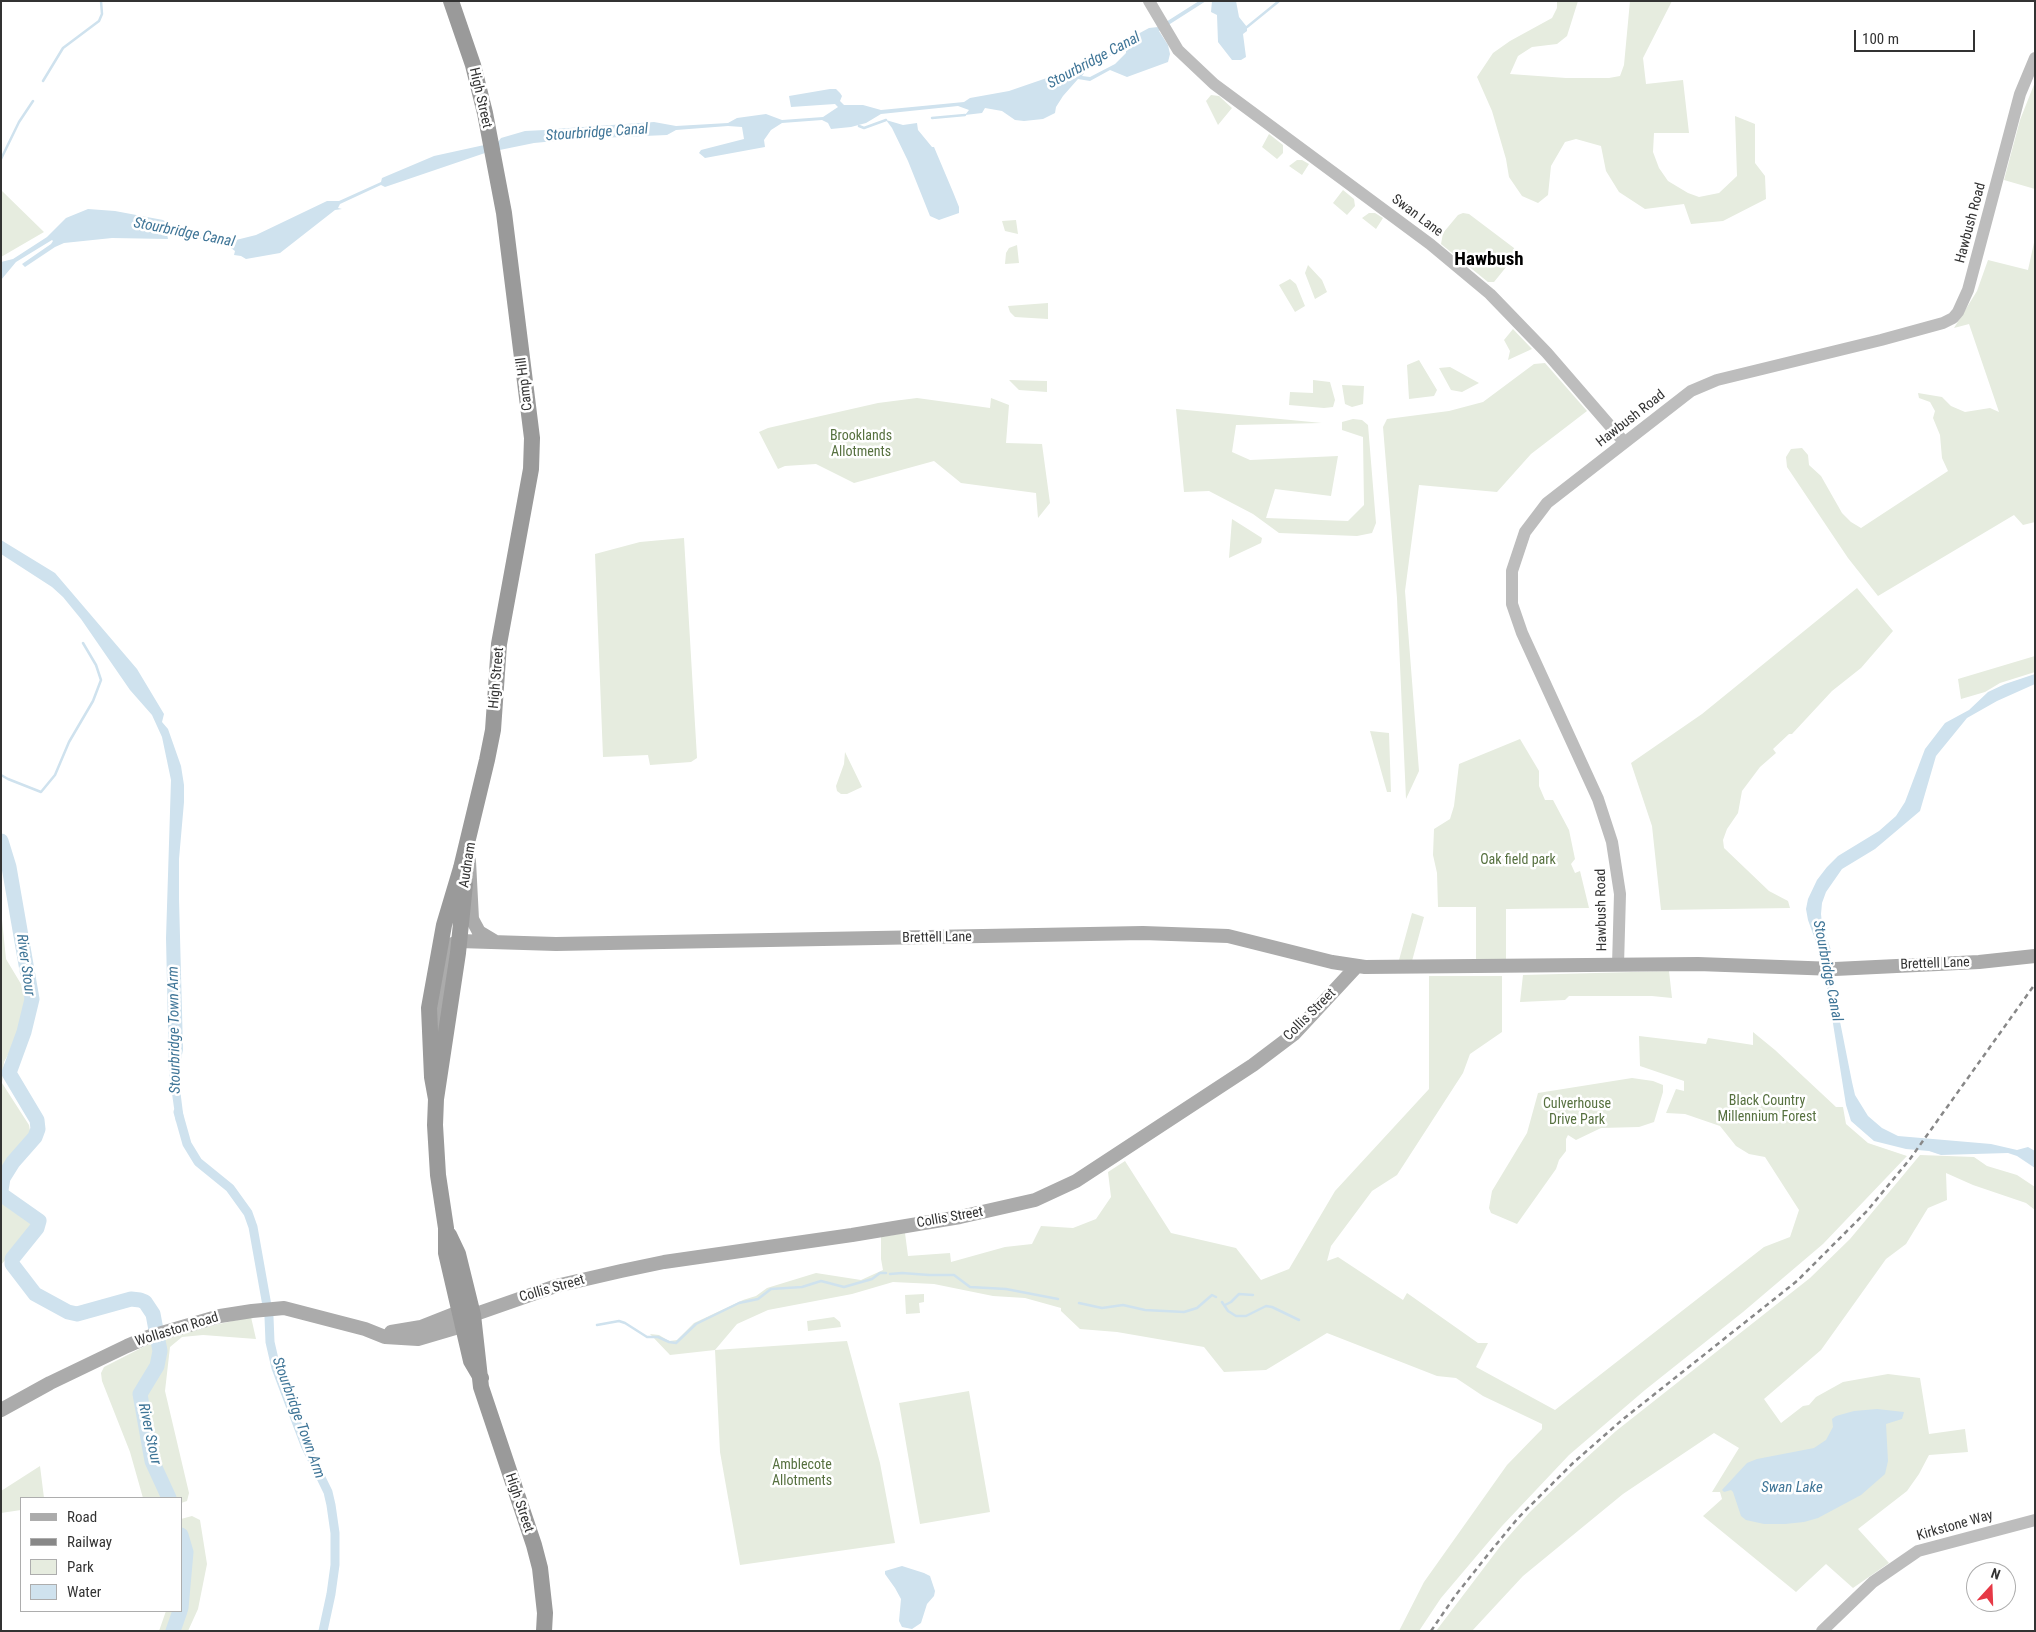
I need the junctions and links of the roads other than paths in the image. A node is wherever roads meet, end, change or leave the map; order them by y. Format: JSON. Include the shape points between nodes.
{"nodes":[{"id":1,"x":451,"y":1,"type":"edge"},
{"id":2,"x":460,"y":1,"type":"edge"},
{"id":3,"x":1151,"y":5,"type":"edge"},
{"id":4,"x":470,"y":55,"type":"junction"},
{"id":5,"x":2035,"y":58,"type":"edge"},
{"id":6,"x":505,"y":221,"type":"joint"},
{"id":7,"x":1624,"y":442,"type":"junction"},
{"id":8,"x":517,"y":547,"type":"joint"},
{"id":9,"x":476,"y":809,"type":"junction"},
{"id":10,"x":469,"y":861,"type":"junction"},
{"id":11,"x":497,"y":942,"type":"junction"},
{"id":12,"x":514,"y":943,"type":"junction"},
{"id":13,"x":451,"y":949,"type":"junction"},
{"id":14,"x":2035,"y":956,"type":"edge"},
{"id":15,"x":1618,"y":965,"type":"junction"},
{"id":16,"x":1357,"y":966,"type":"junction"},
{"id":17,"x":436,"y":1099,"type":"junction"},
{"id":18,"x":465,"y":1318,"type":"junction"},
{"id":19,"x":1,"y":1410,"type":"edge"},
{"id":20,"x":2035,"y":1520,"type":"edge"},
{"id":21,"x":544,"y":1631,"type":"edge"},
{"id":22,"x":1822,"y":1631,"type":"edge"}],
"edges":[{"from":1,"to":4,"type":"highway","name":"High Street"},
{"from":2,"to":4,"type":"highway","name":"High Street"},
{"from":3,"to":7,"type":"street","name":"Swan Lane","via":[[1188,61],[1214,84],[1430,244],[1490,294]]},
{"from":4,"to":6,"type":"highway","name":"High Street","via":[[485,113]]},
{"from":5,"to":7,"type":"street","name":"Hawbush Road","via":[[2020,94],[1968,290],[1953,318],[1881,340],[1717,380],[1691,391]]},
{"from":6,"to":8,"type":"highway","name":"Camp Hill","via":[[532,438],[530,476]]},
{"from":7,"to":15,"type":"street","name":"Hawbush Road","via":[[1547,503],[1525,532],[1512,571],[1512,604],[1522,634],[1594,791],[1612,842],[1620,894]]},
{"from":8,"to":9,"type":"highway","name":"High Street","via":[[499,644],[493,730]]},
{"from":9,"to":10,"type":"highway","name":"Audnam"},
{"from":9,"to":13,"type":"highway","name":"Audnam","via":[[444,925]]},
{"from":10,"to":11,"type":"main road","via":[[472,919],[479,932]]},
{"from":10,"to":13,"type":"highway","name":"Audnam"},
{"from":11,"to":12,"type":"main road","name":"Brettell Lane"},
{"from":11,"to":13,"type":"main road","name":"Brettell Lane"},
{"from":12,"to":13,"type":"main road","name":"Brettell Lane"},
{"from":12,"to":16,"type":"main road","name":"Brettell Lane","via":[[1210,934]]},
{"from":13,"to":17,"type":"highway","name":"Audnam"},
{"from":13,"to":17,"type":"highway","name":"Audnam","via":[[429,1008]]},
{"from":14,"to":15,"type":"main road","name":"Brettell Lane","via":[[1828,969],[1698,964]]},
{"from":15,"to":16,"type":"main road","name":"Brettell Lane"},
{"from":16,"to":18,"type":"main road","name":"Collis Street","via":[[1294,1034],[1253,1066],[1076,1181],[1035,1200],[960,1217],[664,1262],[556,1286]]},
{"from":17,"to":18,"type":"highway","name":"High Street","via":[[438,1175],[446,1228],[446,1253]]},
{"from":18,"to":19,"type":"main road","name":"Wollaston Road","via":[[394,1332],[366,1329],[284,1308],[220,1316],[148,1337]]},
{"from":18,"to":21,"type":"highway","name":"High Street","via":[[470,1361],[481,1378],[538,1560]]},
{"from":20,"to":22,"type":"street","name":"Kirkstone Way","via":[[1918,1551],[1873,1582]]}]}
